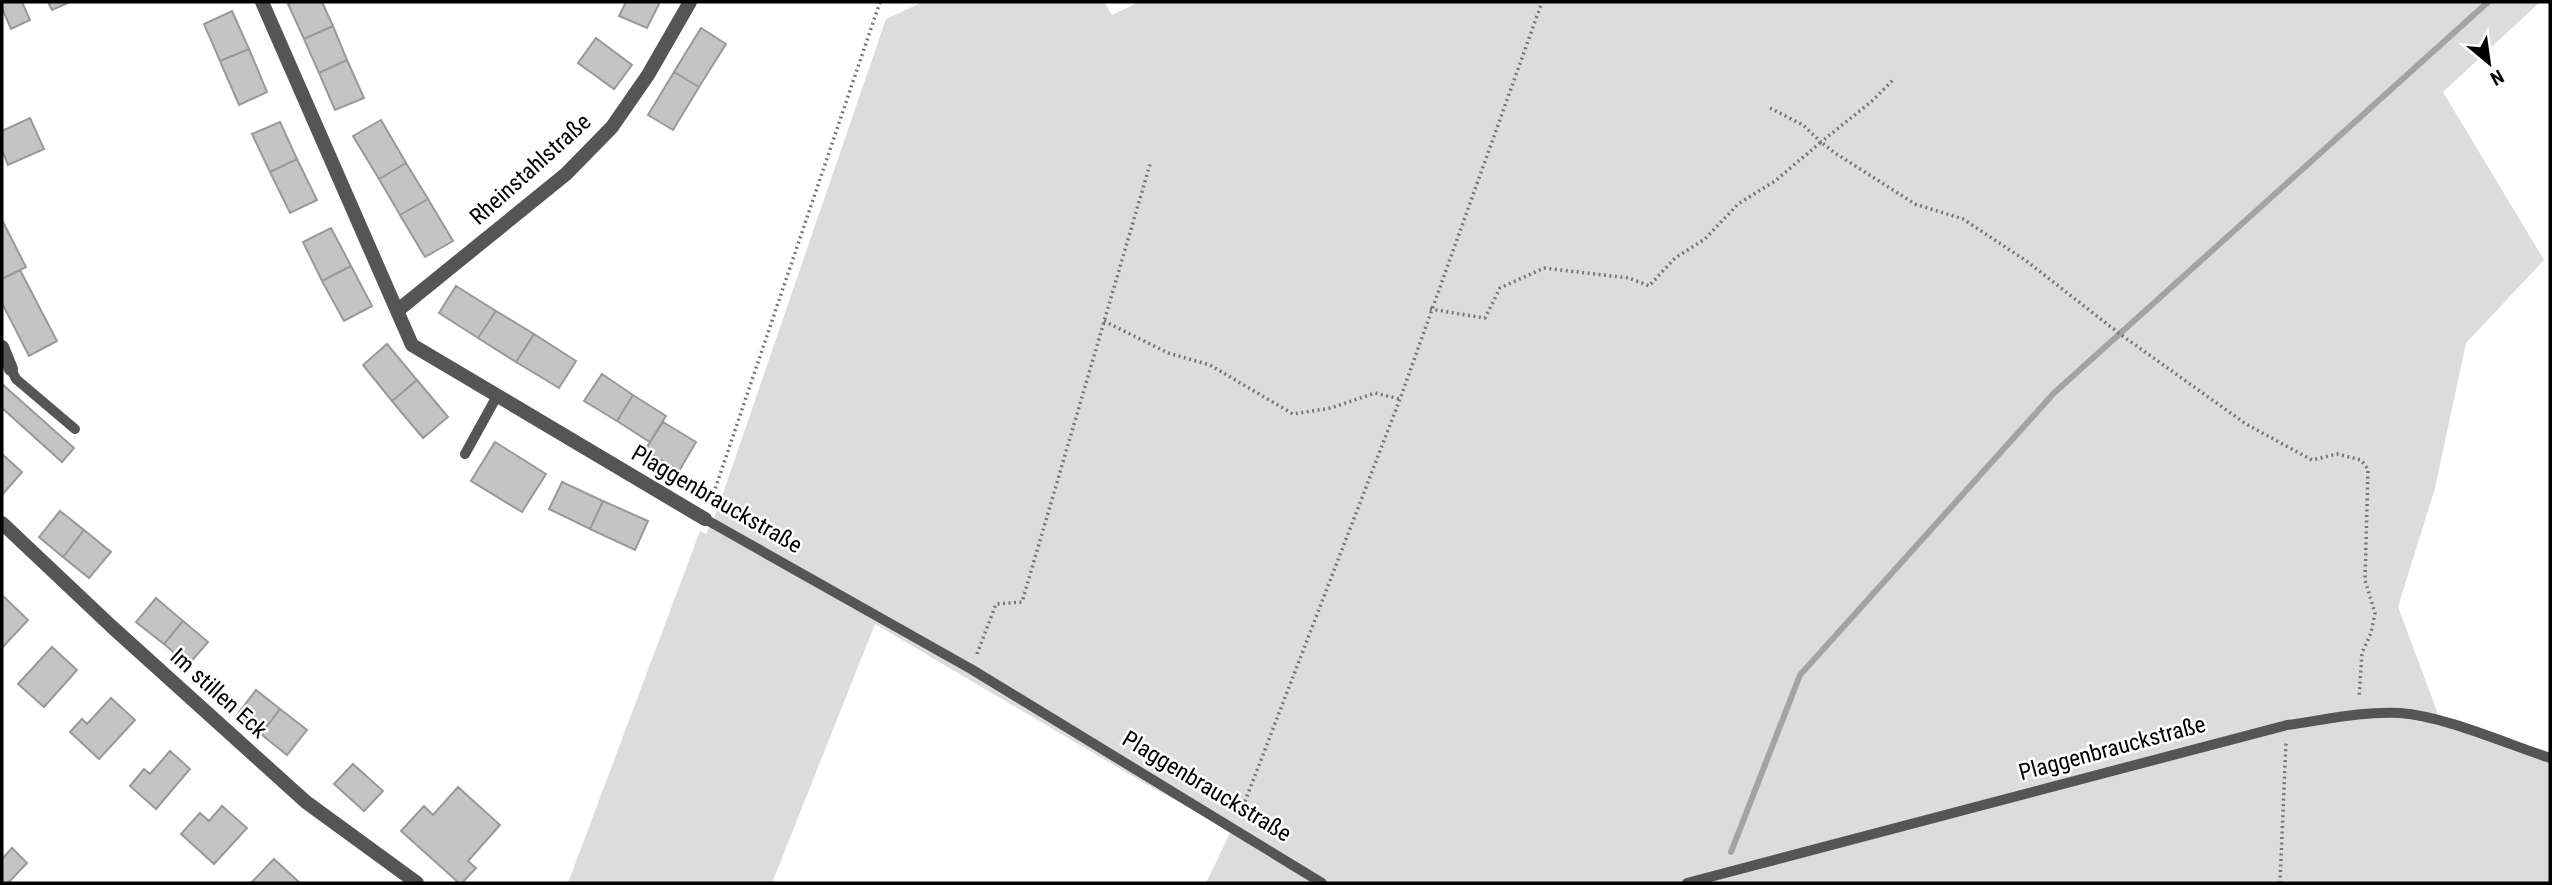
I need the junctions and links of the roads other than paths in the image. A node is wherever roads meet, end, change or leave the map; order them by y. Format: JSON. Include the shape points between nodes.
{"nodes":[{"id":1,"x":262,"y":2,"type":"edge"},
{"id":2,"x":690,"y":2,"type":"edge"},
{"id":3,"x":397,"y":312,"type":"junction"},
{"id":4,"x":2,"y":347,"type":"edge"},
{"id":5,"x":12,"y":369,"type":"joint"},
{"id":6,"x":497,"y":396,"type":"junction"},
{"id":7,"x":75,"y":429,"type":"dead end"},
{"id":8,"x":465,"y":454,"type":"dead end"},
{"id":9,"x":705,"y":519,"type":"joint"},
{"id":10,"x":2,"y":523,"type":"edge"},
{"id":11,"x":2550,"y":758,"type":"edge"},
{"id":12,"x":417,"y":883,"type":"edge"},
{"id":13,"x":1322,"y":883,"type":"edge"},
{"id":14,"x":1687,"y":883,"type":"edge"}],
"edges":[{"from":1,"to":3,"type":"street","name":"Plaggenbrauckstraße"},
{"from":2,"to":3,"type":"street","name":"Rheinstahlstraße","via":[[612,127],[566,174]]},
{"from":3,"to":6,"type":"street","name":"Plaggenbrauckstraße","via":[[412,345]]},
{"from":4,"to":5,"type":"street"},
{"from":5,"to":7,"type":"lane","via":[[16,379]]},
{"from":6,"to":8,"type":"lane"},
{"from":6,"to":9,"type":"street","name":"Plaggenbrauckstraße"},
{"from":9,"to":13,"type":"lane","name":"Plaggenbrauckstraße","via":[[971,669]]},
{"from":10,"to":12,"type":"street","name":"Im stillen Eck","via":[[306,802]]},
{"from":11,"to":14,"type":"lane","name":"Plaggenbrauckstraße","via":[[2401,713],[2287,725]]}]}
